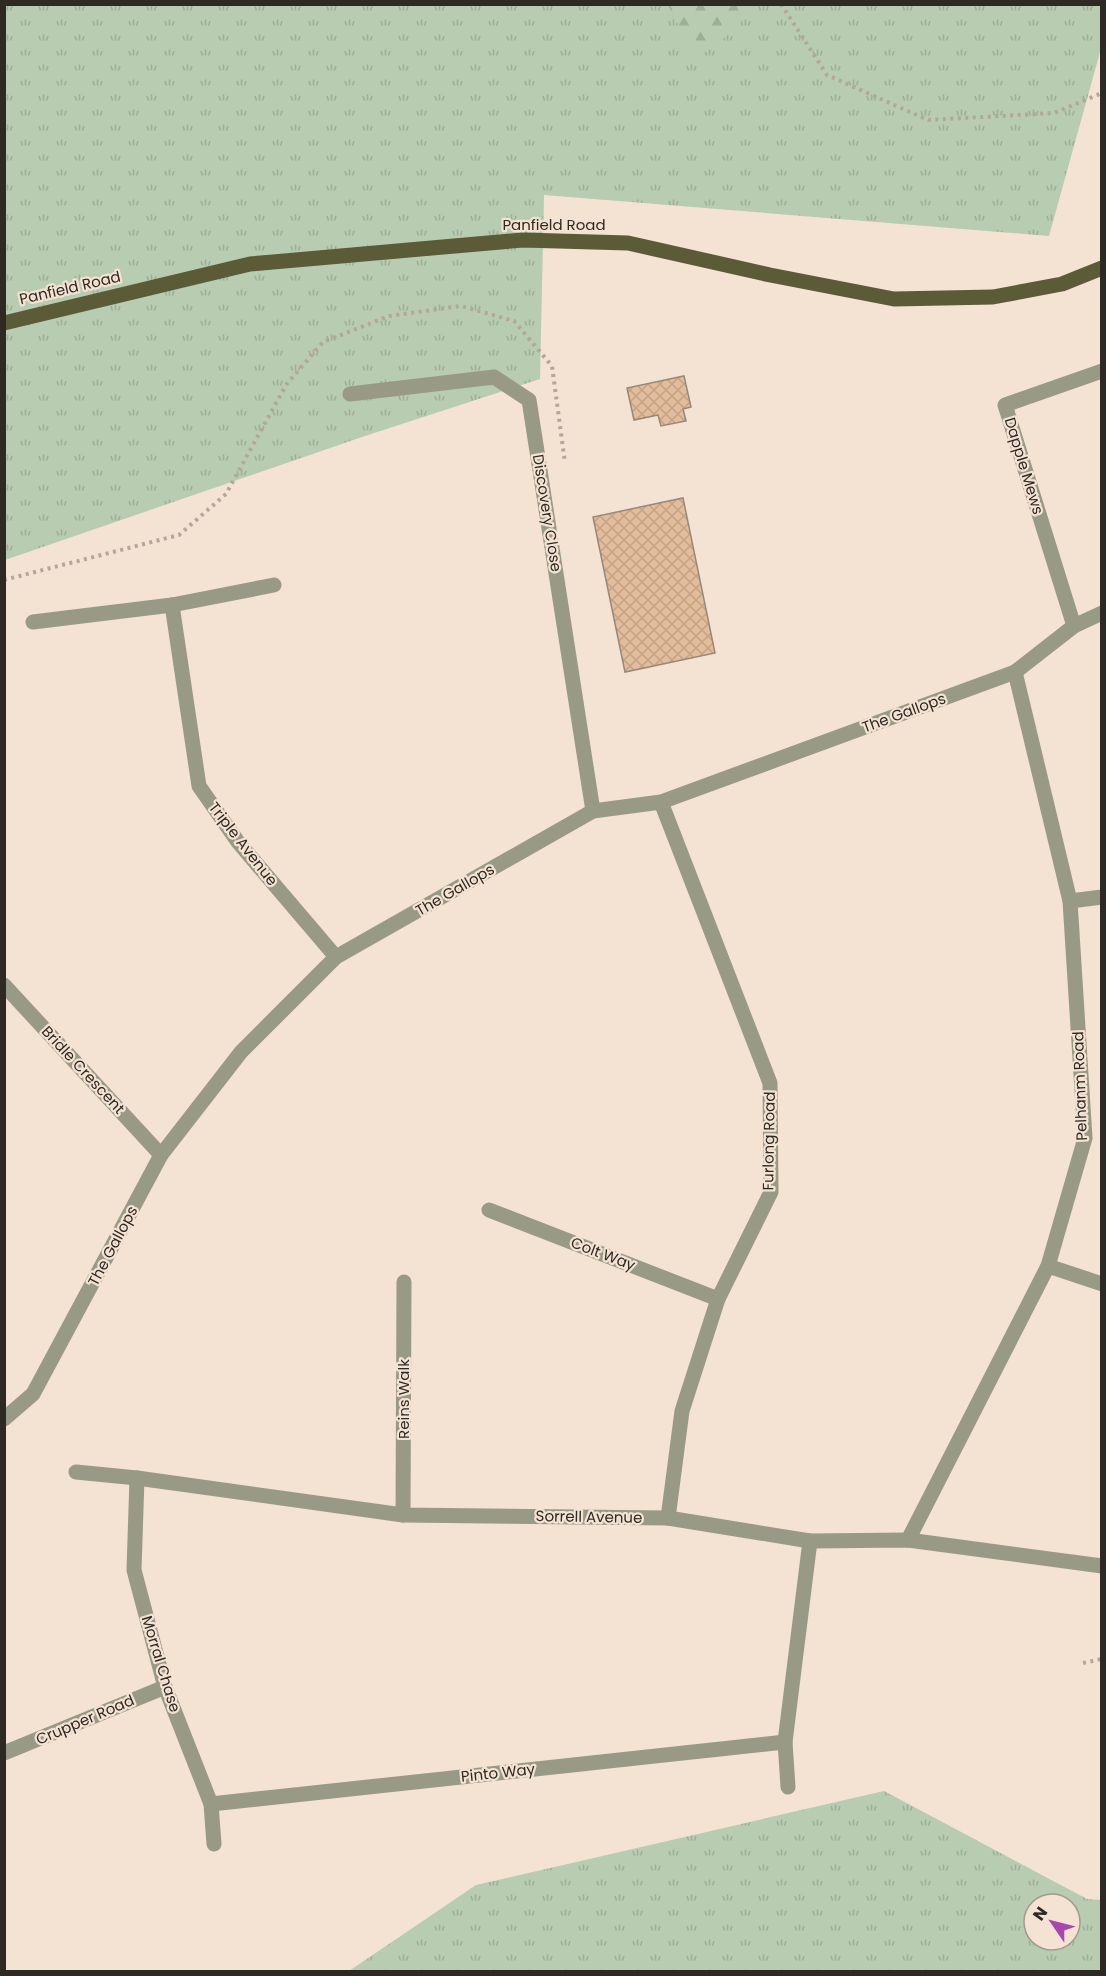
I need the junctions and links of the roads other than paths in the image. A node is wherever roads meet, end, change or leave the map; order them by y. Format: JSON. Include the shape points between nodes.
{"nodes":[{"id":1,"x":1101,"y":268,"type":"edge"},
{"id":2,"x":4,"y":323,"type":"edge"},
{"id":3,"x":1101,"y":371,"type":"edge"},
{"id":4,"x":350,"y":394,"type":"dead end"},
{"id":5,"x":274,"y":585,"type":"dead end"},
{"id":6,"x":172,"y":605,"type":"junction"},
{"id":7,"x":1101,"y":613,"type":"edge"},
{"id":8,"x":33,"y":622,"type":"dead end"},
{"id":9,"x":1074,"y":626,"type":"junction"},
{"id":10,"x":1015,"y":672,"type":"junction"},
{"id":11,"x":661,"y":802,"type":"junction"},
{"id":12,"x":593,"y":811,"type":"junction"},
{"id":13,"x":1101,"y":897,"type":"edge"},
{"id":14,"x":1070,"y":901,"type":"junction"},
{"id":15,"x":336,"y":957,"type":"junction"},
{"id":16,"x":4,"y":985,"type":"edge"},
{"id":17,"x":161,"y":1155,"type":"junction"},
{"id":18,"x":489,"y":1210,"type":"dead end"},
{"id":19,"x":1047,"y":1266,"type":"junction"},
{"id":20,"x":404,"y":1282,"type":"dead end"},
{"id":21,"x":1101,"y":1284,"type":"edge"},
{"id":22,"x":718,"y":1299,"type":"junction"},
{"id":23,"x":4,"y":1419,"type":"edge"},
{"id":24,"x":76,"y":1472,"type":"dead end"},
{"id":25,"x":137,"y":1478,"type":"junction"},
{"id":26,"x":403,"y":1515,"type":"junction"},
{"id":27,"x":668,"y":1518,"type":"junction"},
{"id":28,"x":908,"y":1540,"type":"junction"},
{"id":29,"x":810,"y":1541,"type":"junction"},
{"id":30,"x":1101,"y":1566,"type":"edge"},
{"id":31,"x":165,"y":1687,"type":"junction"},
{"id":32,"x":785,"y":1742,"type":"junction"},
{"id":33,"x":4,"y":1753,"type":"edge"},
{"id":34,"x":788,"y":1787,"type":"dead end"},
{"id":35,"x":211,"y":1804,"type":"junction"},
{"id":36,"x":214,"y":1844,"type":"dead end"}],
"edges":[{"from":1,"to":2,"type":"main road","name":"Panfield Road","via":[[1062,284],[993,297],[894,299],[628,243],[523,240],[250,264]]},
{"from":3,"to":9,"type":"street","name":"Dapple Mews","via":[[1005,405]]},
{"from":4,"to":12,"type":"street","name":"Discovery Close","via":[[494,377],[529,400]]},
{"from":5,"to":6,"type":"street"},
{"from":6,"to":8,"type":"street"},
{"from":6,"to":15,"type":"street","name":"Triple Avenue","via":[[199,786],[238,842]]},
{"from":7,"to":9,"type":"street","name":"The Gallops"},
{"from":9,"to":10,"type":"street","name":"The Gallops"},
{"from":10,"to":11,"type":"street","name":"The Gallops"},
{"from":10,"to":14,"type":"street","name":"Pelhanm Road"},
{"from":11,"to":12,"type":"street","name":"The Gallops"},
{"from":11,"to":22,"type":"street","name":"Furlong Road","via":[[771,1083],[771,1192]]},
{"from":12,"to":15,"type":"street","name":"The Gallops"},
{"from":13,"to":14,"type":"street"},
{"from":14,"to":19,"type":"street","name":"Pelhanm Road","via":[[1085,1138]]},
{"from":15,"to":17,"type":"street","name":"The Gallops","via":[[241,1052]]},
{"from":16,"to":17,"type":"street","name":"Bridle Crescent"},
{"from":17,"to":23,"type":"street","name":"The Gallops","via":[[33,1394]]},
{"from":18,"to":22,"type":"street","name":"Colt Way"},
{"from":19,"to":21,"type":"street"},
{"from":19,"to":28,"type":"street","name":"Pelhanm Road"},
{"from":20,"to":26,"type":"street","name":"Reins Walk"},
{"from":22,"to":27,"type":"street","name":"Furlong Road","via":[[682,1411]]},
{"from":24,"to":25,"type":"street","name":"Sorrell Avenue"},
{"from":25,"to":26,"type":"street","name":"Sorrell Avenue"},
{"from":25,"to":31,"type":"street","name":"Morral Chase","via":[[134,1570]]},
{"from":26,"to":27,"type":"street","name":"Sorrell Avenue"},
{"from":27,"to":29,"type":"street","name":"Sorrell Avenue"},
{"from":28,"to":29,"type":"street","name":"Sorrell Avenue"},
{"from":28,"to":30,"type":"street","name":"Sorrell Avenue"},
{"from":29,"to":32,"type":"street"},
{"from":31,"to":33,"type":"street","name":"Crupper Road"},
{"from":31,"to":35,"type":"street","name":"Morral Chase"},
{"from":32,"to":34,"type":"street"},
{"from":32,"to":35,"type":"street","name":"Pinto Way"},
{"from":35,"to":36,"type":"street","name":"Morral Chase"}]}
